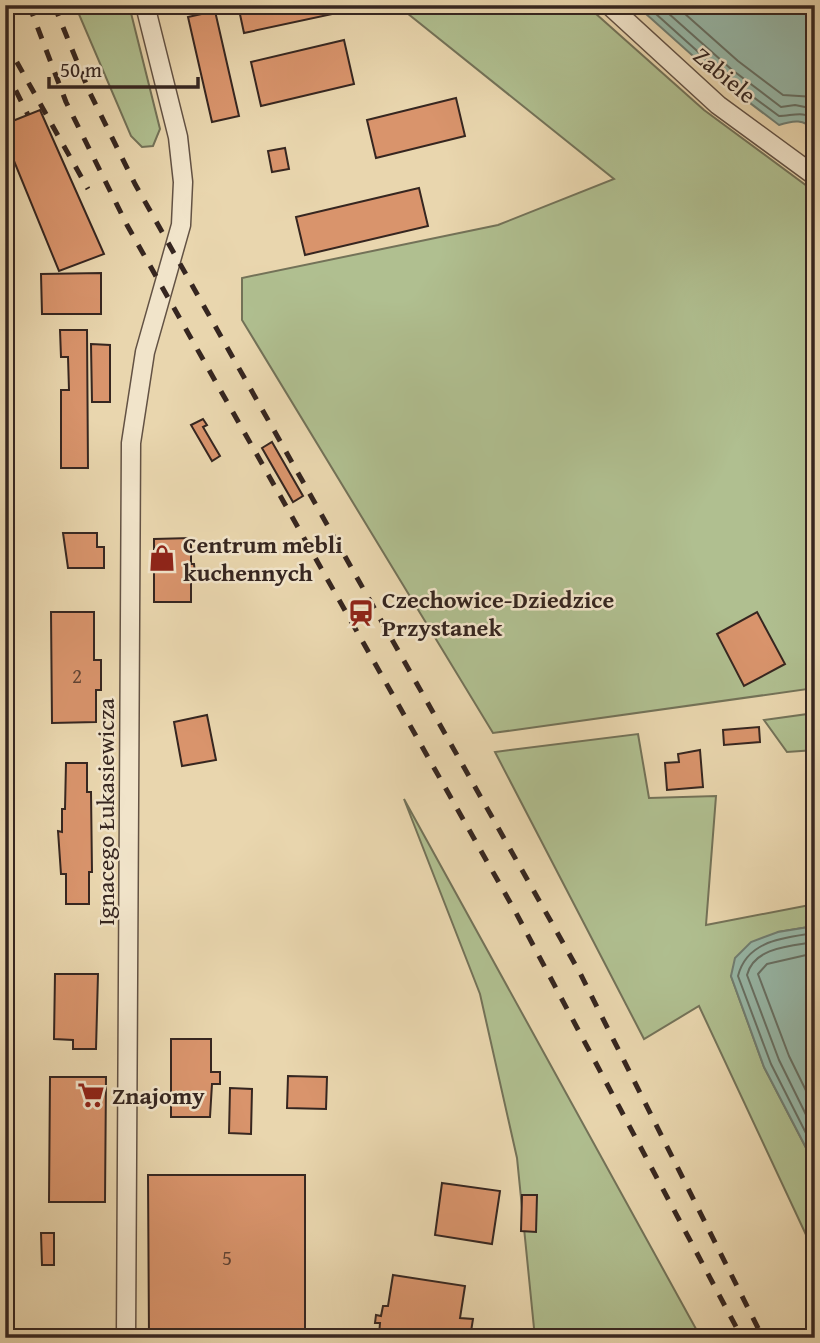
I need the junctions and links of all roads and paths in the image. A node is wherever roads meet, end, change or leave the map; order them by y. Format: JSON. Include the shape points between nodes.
{"nodes":[{"id":1,"x":145,"y":5,"type":"edge"},
{"id":2,"x":609,"y":5,"type":"edge"},
{"id":3,"x":815,"y":176,"type":"edge"},
{"id":4,"x":126,"y":1338,"type":"edge"}],
"edges":[{"from":1,"to":4,"type":"street","name":"Ignacego Łukasiewicza","via":[[178,137],[183,182],[181,225],[145,352],[131,443]]},
{"from":2,"to":3,"type":"street","name":"Zabiele","via":[[718,105]]}]}
